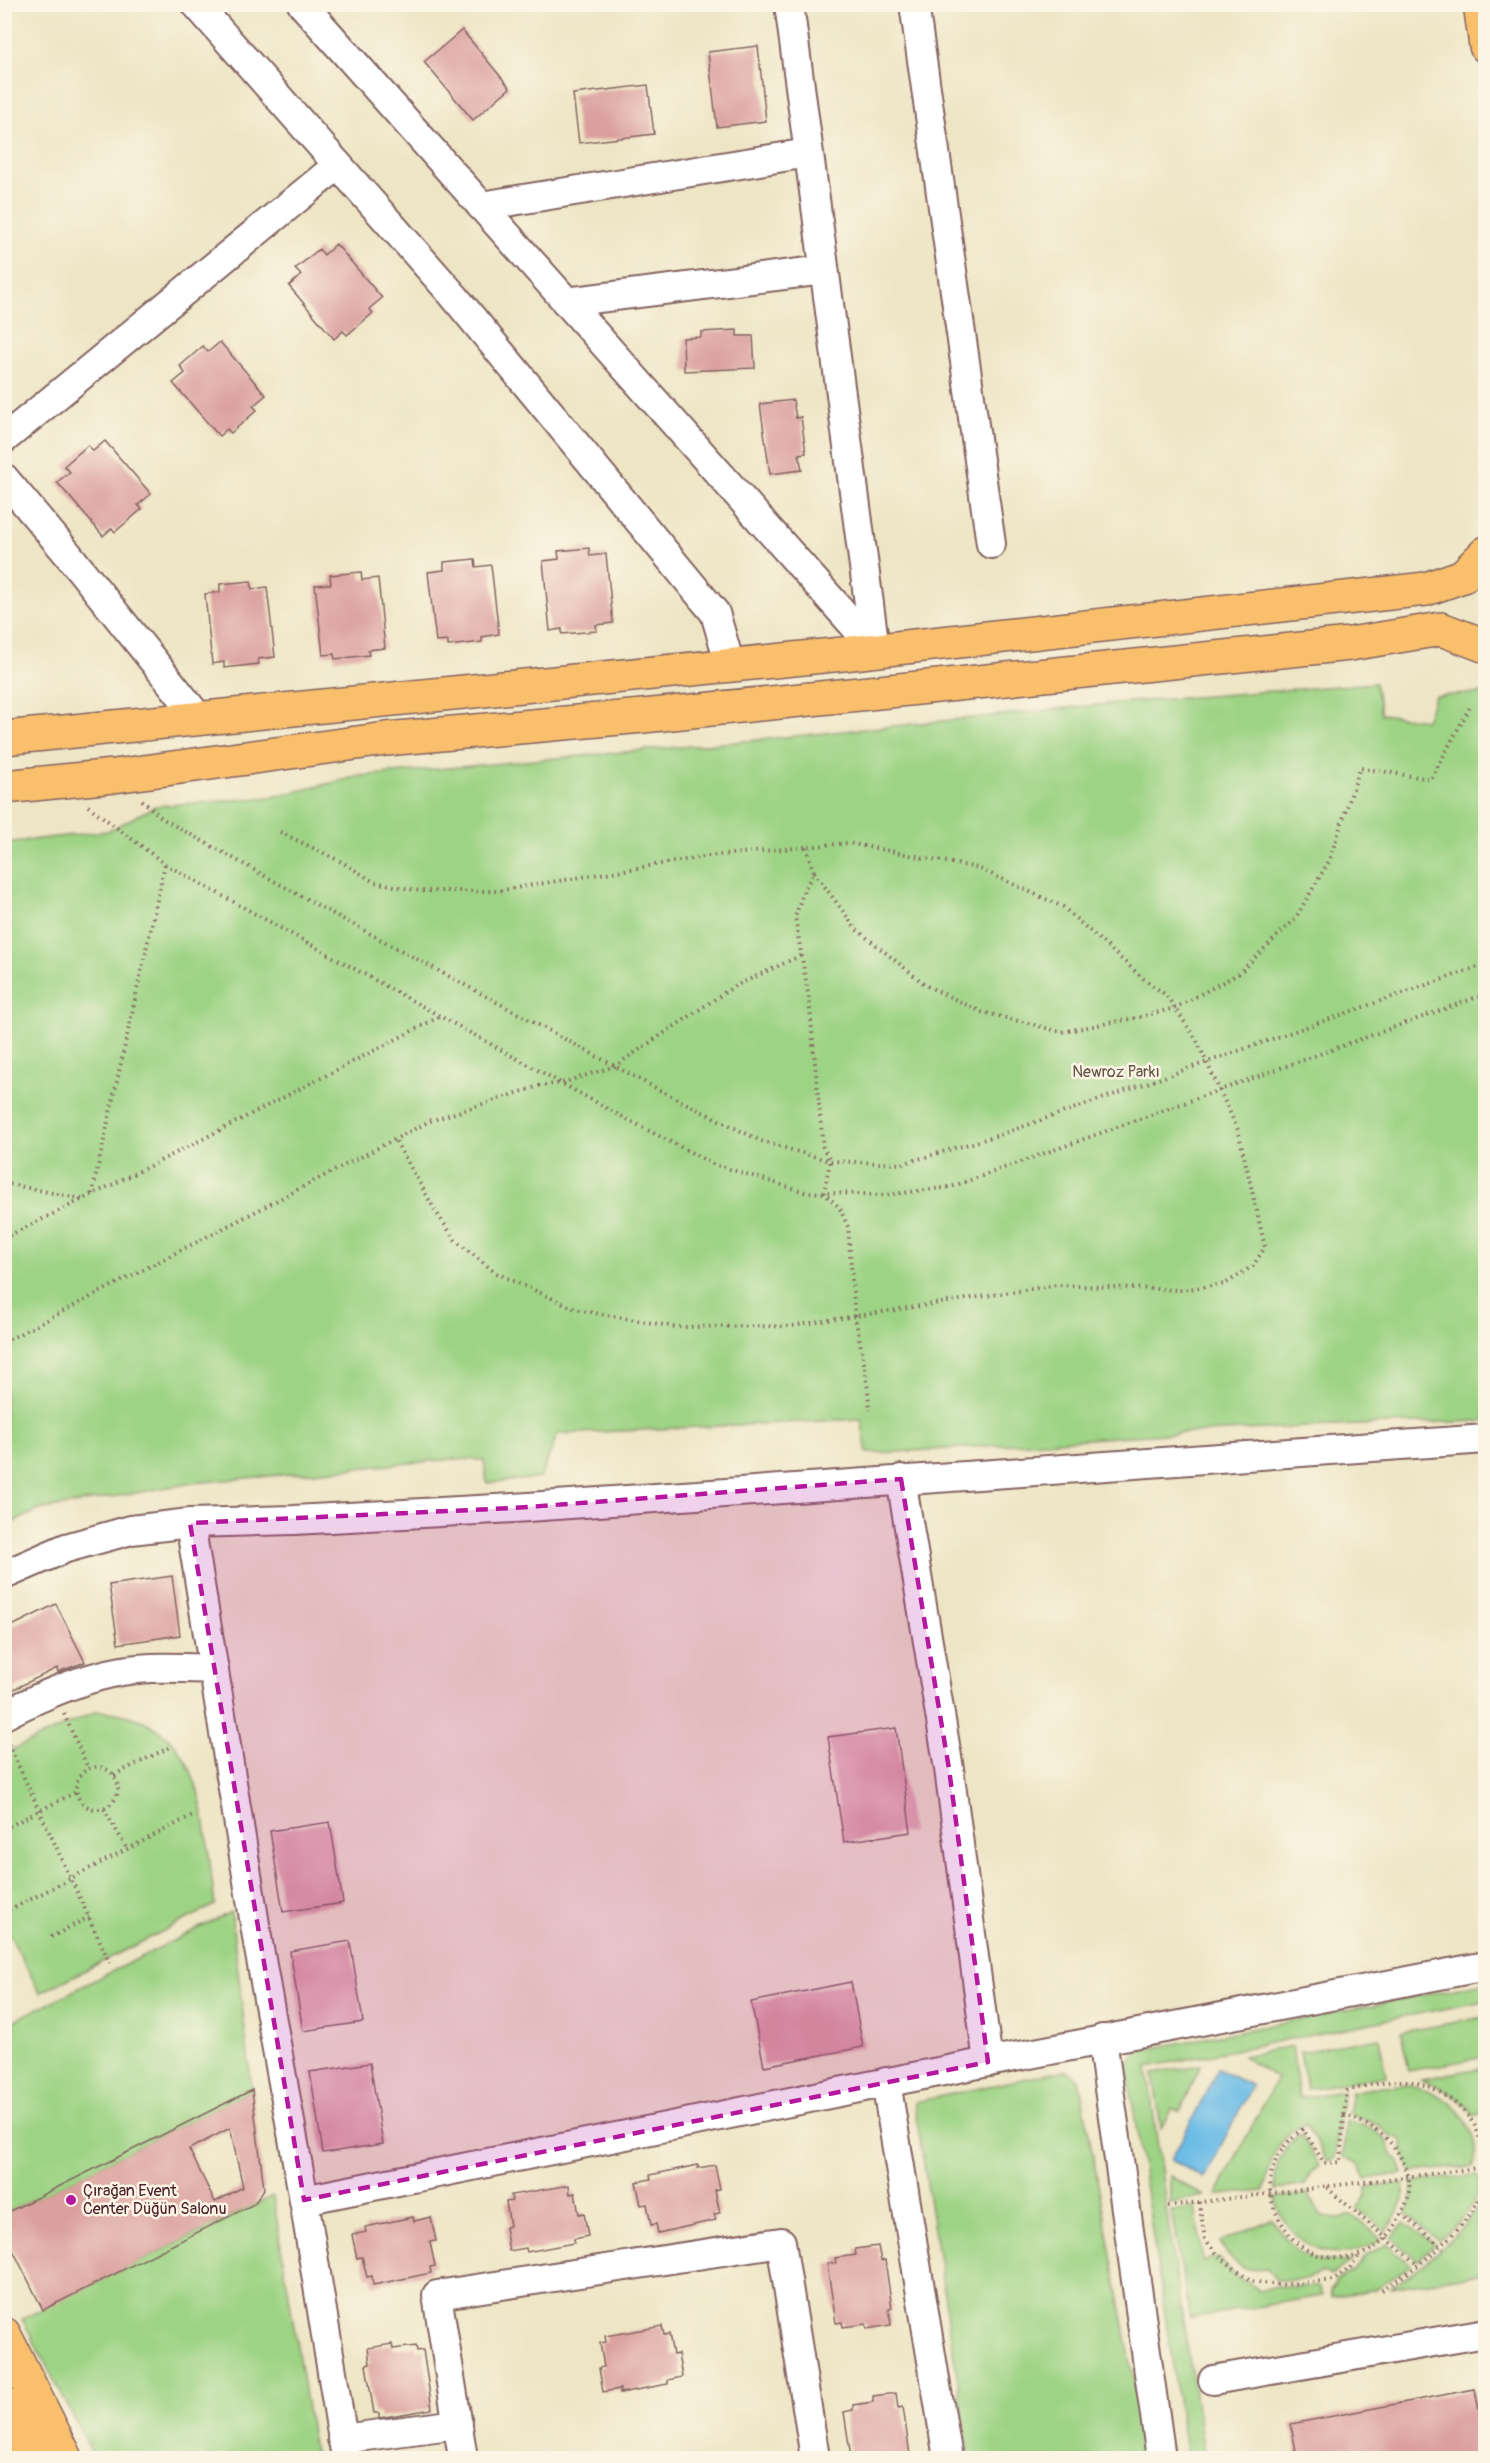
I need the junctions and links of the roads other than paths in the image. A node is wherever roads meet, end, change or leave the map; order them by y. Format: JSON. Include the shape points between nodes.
{"nodes":[{"id":1,"x":196,"y":4,"type":"edge"},
{"id":2,"x":303,"y":4,"type":"edge"},
{"id":3,"x":789,"y":4,"type":"edge"},
{"id":4,"x":914,"y":4,"type":"edge"},
{"id":5,"x":1480,"y":4,"type":"edge"},
{"id":6,"x":1485,"y":46,"type":"edge"},
{"id":7,"x":808,"y":153,"type":"junction"},
{"id":8,"x":338,"y":165,"type":"junction"},
{"id":9,"x":481,"y":206,"type":"junction"},
{"id":10,"x":824,"y":270,"type":"junction"},
{"id":11,"x":566,"y":302,"type":"junction"},
{"id":12,"x":4,"y":439,"type":"edge"},
{"id":13,"x":4,"y":478,"type":"edge"},
{"id":14,"x":990,"y":544,"type":"dead end"},
{"id":15,"x":1485,"y":553,"type":"edge"},
{"id":16,"x":1485,"y":646,"type":"edge"},
{"id":17,"x":875,"y":649,"type":"junction"},
{"id":18,"x":730,"y":665,"type":"junction"},
{"id":19,"x":199,"y":718,"type":"junction"},
{"id":20,"x":4,"y":738,"type":"edge"},
{"id":21,"x":4,"y":787,"type":"edge"},
{"id":22,"x":1485,"y":1439,"type":"edge"},
{"id":23,"x":901,"y":1479,"type":"junction"},
{"id":24,"x":190,"y":1523,"type":"junction"},
{"id":25,"x":4,"y":1575,"type":"edge"},
{"id":26,"x":214,"y":1669,"type":"junction"},
{"id":27,"x":4,"y":1715,"type":"edge"},
{"id":28,"x":1485,"y":1966,"type":"edge"},
{"id":29,"x":1102,"y":2039,"type":"junction"},
{"id":30,"x":988,"y":2062,"type":"junction"},
{"id":31,"x":886,"y":2082,"type":"junction"},
{"id":32,"x":304,"y":2200,"type":"junction"},
{"id":33,"x":1485,"y":2333,"type":"edge"},
{"id":34,"x":4,"y":2334,"type":"edge"},
{"id":35,"x":1213,"y":2380,"type":"dead end"},
{"id":36,"x":4,"y":2404,"type":"edge"},
{"id":37,"x":458,"y":2424,"type":"junction"},
{"id":38,"x":344,"y":2449,"type":"edge"},
{"id":39,"x":32,"y":2458,"type":"edge"},
{"id":40,"x":66,"y":2458,"type":"edge"},
{"id":41,"x":463,"y":2458,"type":"edge"},
{"id":42,"x":815,"y":2458,"type":"edge"},
{"id":43,"x":948,"y":2458,"type":"edge"},
{"id":44,"x":1161,"y":2458,"type":"edge"}],
"edges":[{"from":1,"to":8,"type":"street"},
{"from":2,"to":9,"type":"street"},
{"from":3,"to":7,"type":"street"},
{"from":4,"to":14,"type":"street"},
{"from":5,"to":6,"type":"main road"},
{"from":7,"to":9,"type":"street"},
{"from":7,"to":10,"type":"street"},
{"from":8,"to":12,"type":"street"},
{"from":8,"to":18,"type":"street","via":[[453,295],[715,613]]},
{"from":9,"to":11,"type":"street"},
{"from":10,"to":11,"type":"street"},
{"from":10,"to":17,"type":"street"},
{"from":11,"to":17,"type":"street"},
{"from":13,"to":19,"type":"street"},
{"from":15,"to":17,"type":"main road","via":[[1463,576],[1426,589]]},
{"from":16,"to":21,"type":"main road","via":[[1441,629],[1350,644],[386,739]]},
{"from":17,"to":18,"type":"main road"},
{"from":18,"to":19,"type":"main road"},
{"from":19,"to":20,"type":"main road"},
{"from":22,"to":23,"type":"street"},
{"from":23,"to":24,"type":"street","via":[[502,1509]]},
{"from":23,"to":30,"type":"street","via":[[949,1769]]},
{"from":24,"to":25,"type":"street","via":[[131,1530],[66,1548]]},
{"from":24,"to":26,"type":"street"},
{"from":26,"to":27,"type":"street","via":[[122,1671],[81,1681]]},
{"from":26,"to":32,"type":"street"},
{"from":28,"to":29,"type":"street"},
{"from":29,"to":30,"type":"street"},
{"from":29,"to":44,"type":"street"},
{"from":30,"to":31,"type":"street"},
{"from":31,"to":32,"type":"street"},
{"from":31,"to":43,"type":"street"},
{"from":32,"to":38,"type":"street"},
{"from":33,"to":35,"type":"street"},
{"from":34,"to":40,"type":"main road"},
{"from":36,"to":39,"type":"main road"},
{"from":37,"to":38,"type":"street"},
{"from":37,"to":41,"type":"street"},
{"from":37,"to":42,"type":"street","via":[[437,2295],[781,2242]]}]}
